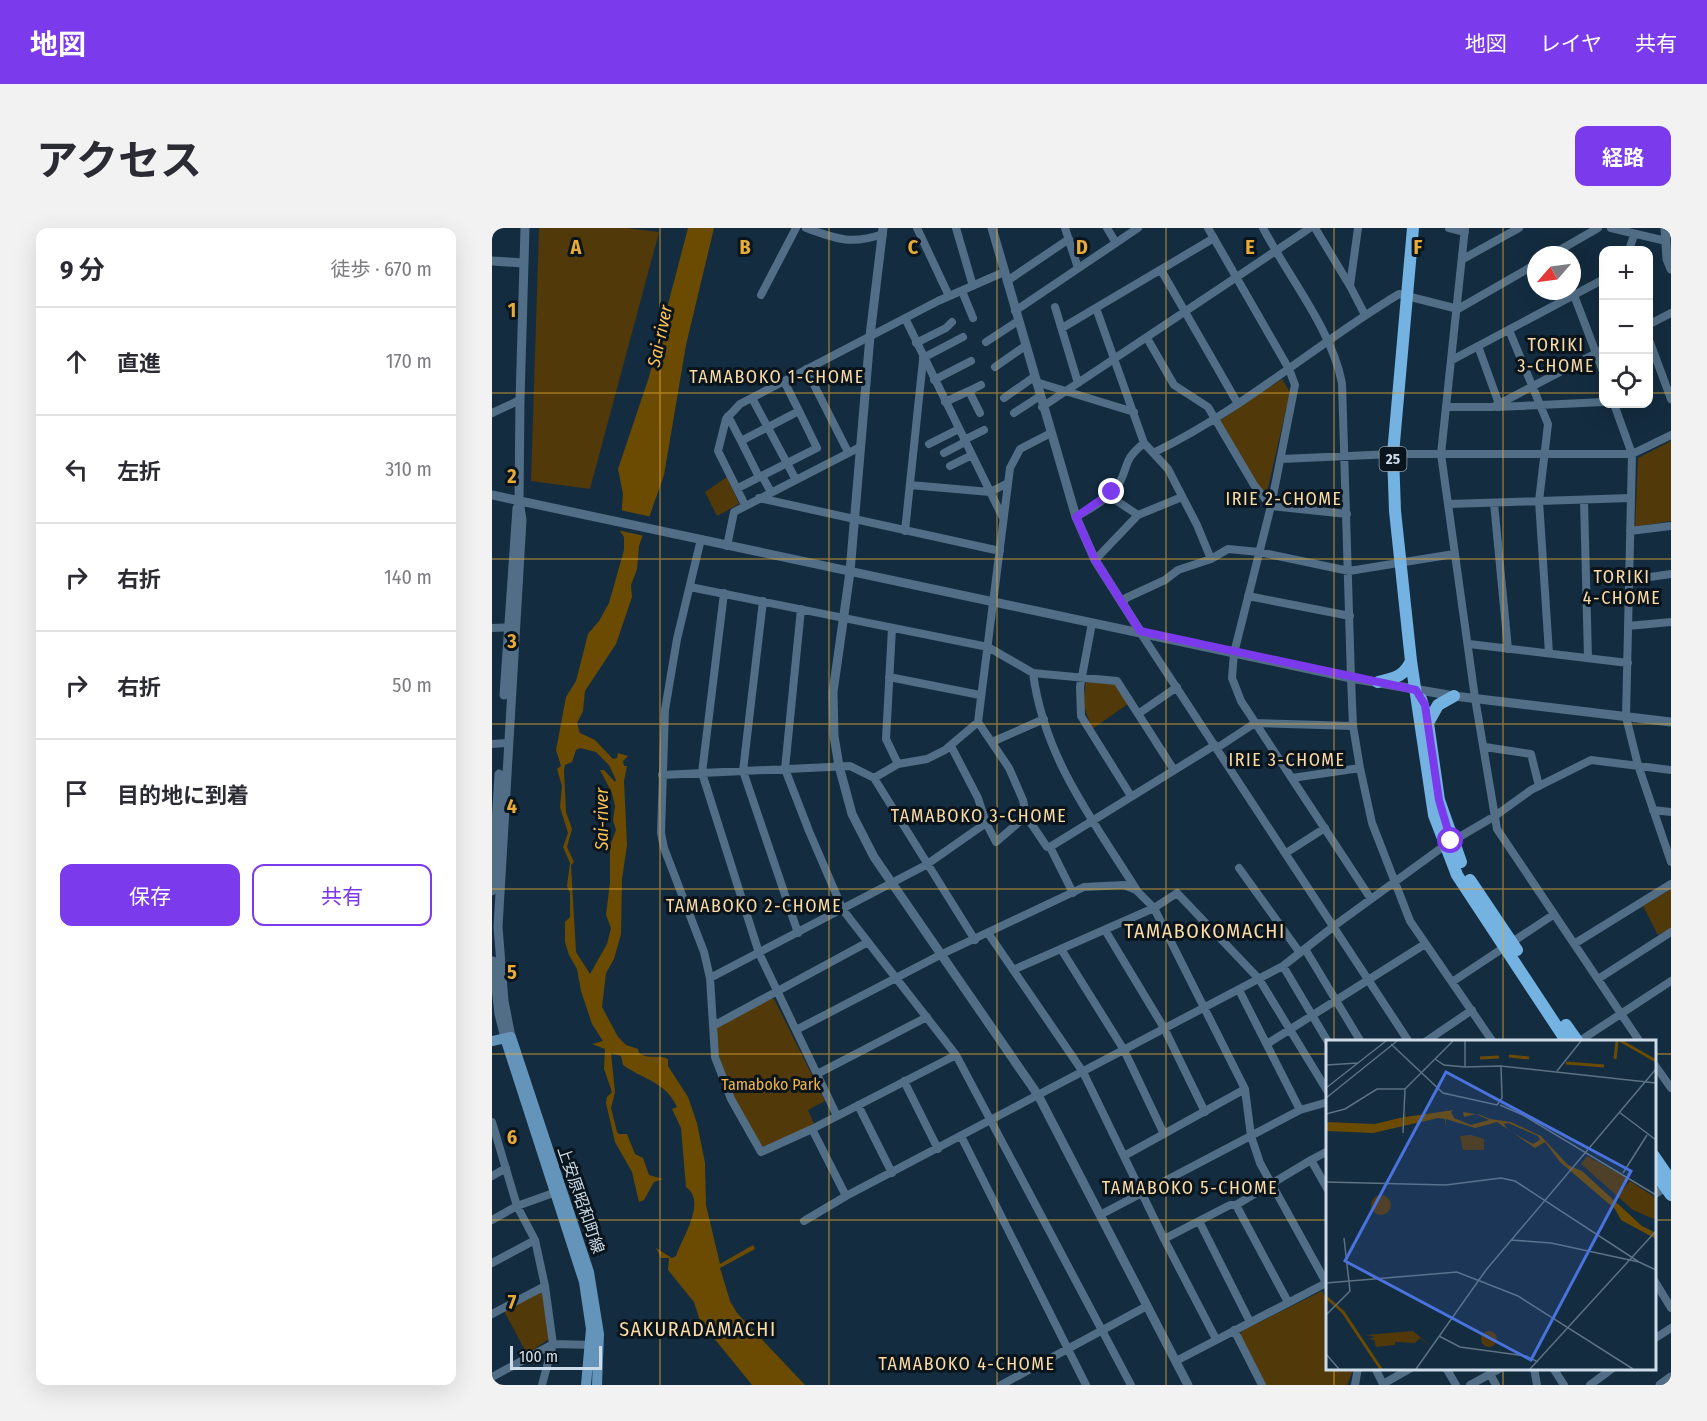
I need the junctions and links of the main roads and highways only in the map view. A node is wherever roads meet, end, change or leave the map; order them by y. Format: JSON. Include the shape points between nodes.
{"nodes":[{"id":1,"x":1413,"y":228,"type":"edge"},
{"id":2,"x":1411,"y":661,"type":"junction"},
{"id":3,"x":1378,"y":682,"type":"road end"},
{"id":4,"x":1416,"y":690,"type":"junction"},
{"id":5,"x":1454,"y":696,"type":"road end"},
{"id":6,"x":1428,"y":723,"type":"junction"},
{"id":7,"x":1448,"y":844,"type":"junction"},
{"id":8,"x":1508,"y":944,"type":"junction"},
{"id":9,"x":1567,"y":1040,"type":"edge"},
{"id":10,"x":1577,"y":1040,"type":"edge"},
{"id":11,"x":492,"y":1041,"type":"edge"},
{"id":12,"x":1656,"y":1160,"type":"edge"},
{"id":13,"x":1656,"y":1173,"type":"edge"},
{"id":14,"x":1670,"y":1187,"type":"edge"},
{"id":15,"x":595,"y":1345,"type":"junction"},
{"id":16,"x":586,"y":1385,"type":"edge"},
{"id":17,"x":597,"y":1385,"type":"edge"}],
"edges":[{"from":1,"to":2,"type":"main road","number":"25","via":[[1393,454]]},
{"from":2,"to":3,"type":"main road","via":[[1398,677]]},
{"from":2,"to":4,"type":"main road","number":"25"},
{"from":4,"to":6,"type":"main road","number":"25","via":[[1425,705]]},
{"from":4,"to":7,"type":"main road","number":"25","via":[[1434,815]]},
{"from":5,"to":6,"type":"main road","via":[[1438,705]]},
{"from":6,"to":7,"type":"main road","number":"25"},
{"from":7,"to":8,"type":"main road","number":"25","via":[[1457,875]]},
{"from":8,"to":9,"type":"main road","number":"25"},
{"from":8,"to":10,"type":"main road","number":"25"},
{"from":11,"to":15,"type":"main road","name":"上安原昭和町線","via":[[508,1037],[589,1272],[597,1313]]},
{"from":12,"to":14,"type":"main road"},
{"from":13,"to":14,"type":"main road"},
{"from":15,"to":16,"type":"main road","name":"上安原昭和町線"},
{"from":15,"to":17,"type":"main road","name":"上安原昭和町線"}]}
